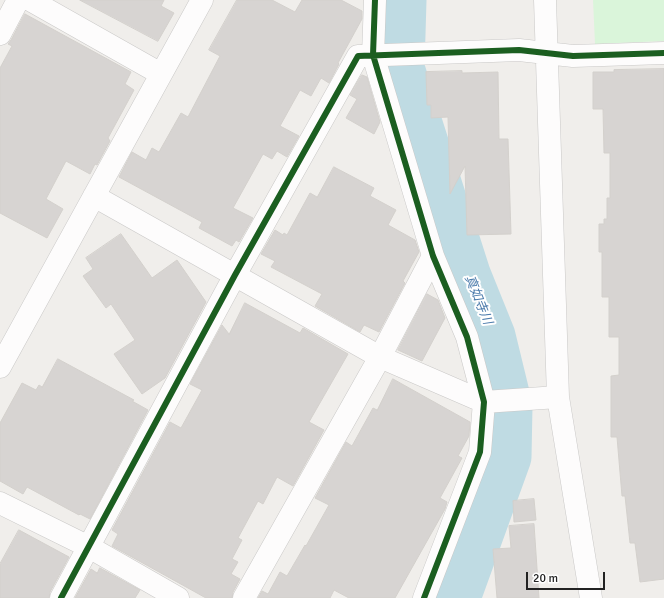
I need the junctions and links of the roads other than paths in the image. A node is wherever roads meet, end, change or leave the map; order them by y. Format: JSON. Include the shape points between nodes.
{"nodes":[{"id":1,"x":18,"y":0,"type":"edge"},
{"id":2,"x":30,"y":0,"type":"edge"},
{"id":3,"x":202,"y":0,"type":"edge"},
{"id":4,"x":375,"y":0,"type":"edge"},
{"id":5,"x":545,"y":0,"type":"edge"},
{"id":6,"x":0,"y":34,"type":"edge"},
{"id":7,"x":547,"y":53,"type":"junction"},
{"id":8,"x":664,"y":53,"type":"edge"},
{"id":9,"x":373,"y":55,"type":"junction"},
{"id":10,"x":161,"y":74,"type":"junction"},
{"id":11,"x":94,"y":196,"type":"junction"},
{"id":12,"x":433,"y":256,"type":"junction"},
{"id":13,"x":235,"y":275,"type":"junction"},
{"id":14,"x":380,"y":357,"type":"junction"},
{"id":15,"x":0,"y":367,"type":"edge"},
{"id":16,"x":558,"y":397,"type":"junction"},
{"id":17,"x":484,"y":402,"type":"junction"},
{"id":18,"x":0,"y":503,"type":"edge"},
{"id":19,"x":89,"y":547,"type":"junction"},
{"id":20,"x":61,"y":598,"type":"edge"},
{"id":21,"x":178,"y":598,"type":"edge"},
{"id":22,"x":244,"y":598,"type":"edge"},
{"id":23,"x":424,"y":598,"type":"edge"},
{"id":24,"x":591,"y":598,"type":"edge"}],
"edges":[{"from":1,"to":6,"type":"street"},
{"from":2,"to":10,"type":"street"},
{"from":3,"to":10,"type":"street"},
{"from":4,"to":9,"type":"street"},
{"from":5,"to":7,"type":"street"},
{"from":7,"to":8,"type":"street","via":[[573,56]]},
{"from":7,"to":9,"type":"street","via":[[519,50]]},
{"from":7,"to":16,"type":"street"},
{"from":9,"to":12,"type":"street"},
{"from":9,"to":13,"type":"street","via":[[358,56]]},
{"from":10,"to":11,"type":"street"},
{"from":11,"to":13,"type":"street"},
{"from":11,"to":15,"type":"street"},
{"from":12,"to":14,"type":"street"},
{"from":12,"to":17,"type":"street","via":[[467,337]]},
{"from":13,"to":14,"type":"street"},
{"from":13,"to":19,"type":"street"},
{"from":14,"to":17,"type":"street"},
{"from":14,"to":22,"type":"street"},
{"from":16,"to":17,"type":"street"},
{"from":16,"to":24,"type":"street"},
{"from":17,"to":23,"type":"street","via":[[480,452]]},
{"from":18,"to":19,"type":"street"},
{"from":19,"to":20,"type":"street"},
{"from":19,"to":21,"type":"street"}]}
